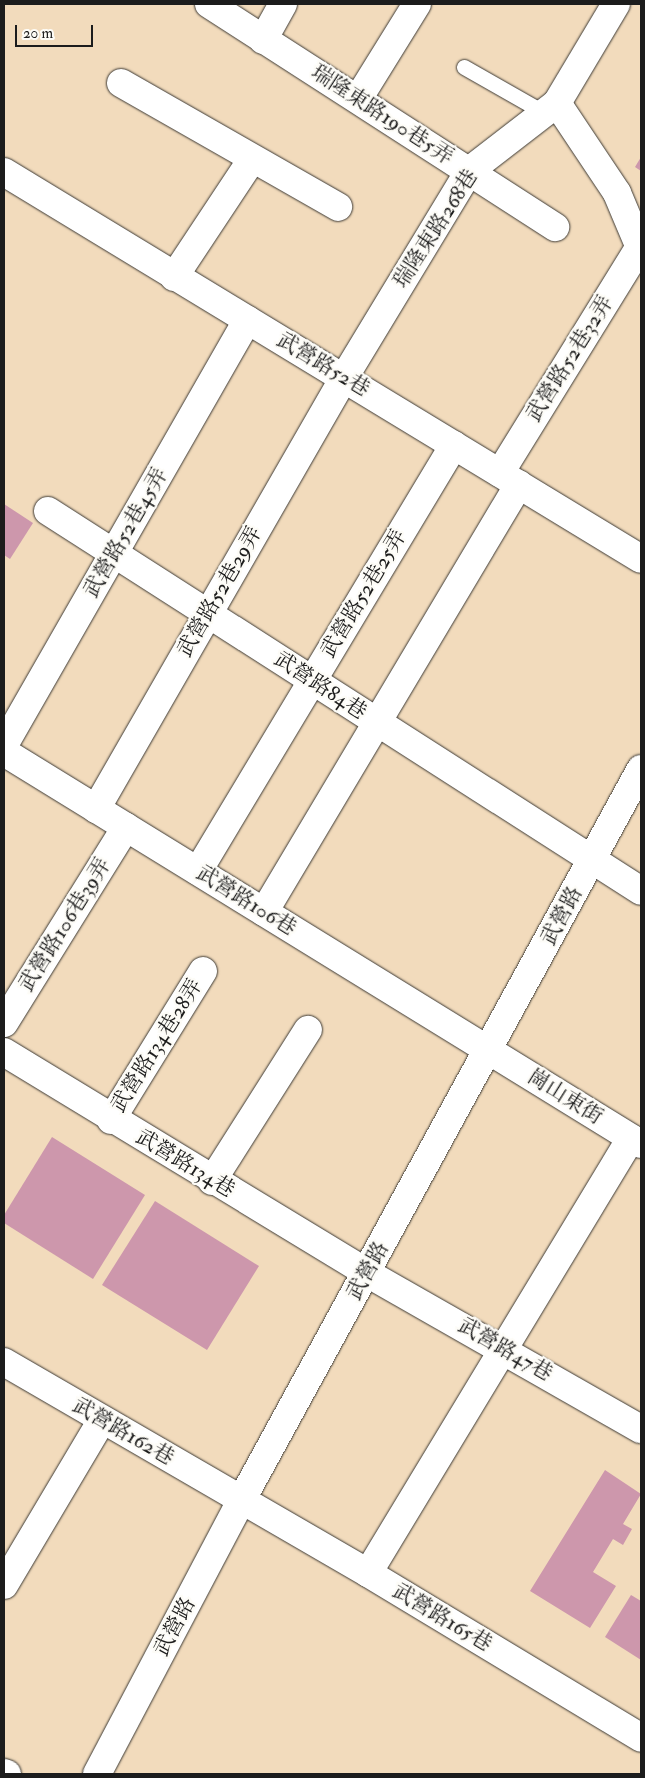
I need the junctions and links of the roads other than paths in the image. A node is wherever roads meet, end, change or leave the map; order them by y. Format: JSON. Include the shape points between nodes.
{"nodes":[{"id":1,"x":209,"y":4,"type":"edge"},
{"id":2,"x":283,"y":4,"type":"edge"},
{"id":3,"x":417,"y":4,"type":"edge"},
{"id":4,"x":616,"y":4,"type":"edge"},
{"id":5,"x":263,"y":40,"type":"junction"},
{"id":6,"x":464,"y":66,"type":"dead end"},
{"id":7,"x":121,"y":83,"type":"dead end"},
{"id":8,"x":358,"y":99,"type":"junction"},
{"id":9,"x":551,"y":108,"type":"junction"},
{"id":10,"x":252,"y":159,"type":"junction"},
{"id":11,"x":468,"y":171,"type":"junction"},
{"id":12,"x":4,"y":172,"type":"edge"},
{"id":13,"x":338,"y":207,"type":"dead end"},
{"id":14,"x":555,"y":227,"type":"dead end"},
{"id":15,"x":641,"y":248,"type":"edge"},
{"id":16,"x":174,"y":277,"type":"junction"},
{"id":17,"x":247,"y":320,"type":"junction"},
{"id":18,"x":344,"y":376,"type":"junction"},
{"id":19,"x":454,"y":445,"type":"junction"},
{"id":20,"x":509,"y":479,"type":"junction"},
{"id":21,"x":48,"y":511,"type":"dead end"},
{"id":22,"x":115,"y":554,"type":"junction"},
{"id":23,"x":641,"y":560,"type":"edge"},
{"id":24,"x":207,"y":613,"type":"junction"},
{"id":25,"x":312,"y":681,"type":"junction"},
{"id":26,"x":376,"y":722,"type":"junction"},
{"id":27,"x":4,"y":745,"type":"edge"},
{"id":28,"x":4,"y":752,"type":"edge"},
{"id":29,"x":641,"y":769,"type":"edge"},
{"id":30,"x":96,"y":809,"type":"junction"},
{"id":31,"x":126,"y":828,"type":"junction"},
{"id":32,"x":592,"y":861,"type":"junction"},
{"id":33,"x":198,"y":871,"type":"junction"},
{"id":34,"x":641,"y":891,"type":"edge"},
{"id":35,"x":264,"y":912,"type":"junction"},
{"id":36,"x":203,"y":971,"type":"dead end"},
{"id":37,"x":4,"y":1023,"type":"edge"},
{"id":38,"x":308,"y":1030,"type":"dead end"},
{"id":39,"x":489,"y":1050,"type":"junction"},
{"id":40,"x":4,"y":1052,"type":"edge"},
{"id":41,"x":111,"y":1120,"type":"junction"},
{"id":42,"x":636,"y":1141,"type":"edge"},
{"id":43,"x":212,"y":1181,"type":"junction"},
{"id":44,"x":367,"y":1273,"type":"junction"},
{"id":45,"x":503,"y":1348,"type":"junction"},
{"id":46,"x":4,"y":1362,"type":"edge"},
{"id":47,"x":102,"y":1420,"type":"junction"},
{"id":48,"x":641,"y":1429,"type":"edge"},
{"id":49,"x":241,"y":1501,"type":"junction"},
{"id":50,"x":368,"y":1574,"type":"junction"},
{"id":51,"x":4,"y":1585,"type":"edge"},
{"id":52,"x":641,"y":1738,"type":"edge"},
{"id":53,"x":97,"y":1774,"type":"edge"}],
"edges":[{"from":1,"to":5,"type":"street","name":"瑞隆東路190巷5弄"},
{"from":2,"to":5,"type":"street"},
{"from":3,"to":8,"type":"street"},
{"from":4,"to":9,"type":"street","name":"瑞隆東路268巷"},
{"from":5,"to":8,"type":"street","name":"瑞隆東路190巷5弄"},
{"from":6,"to":9,"type":"lane"},
{"from":7,"to":10,"type":"street"},
{"from":8,"to":11,"type":"street","name":"瑞隆東路190巷5弄"},
{"from":9,"to":11,"type":"street","name":"瑞隆東路268巷"},
{"from":9,"to":15,"type":"street","via":[[613,186]]},
{"from":10,"to":13,"type":"street"},
{"from":10,"to":16,"type":"street"},
{"from":11,"to":14,"type":"street","name":"瑞隆東路190巷5弄"},
{"from":11,"to":18,"type":"street","name":"瑞隆東路268巷"},
{"from":12,"to":16,"type":"street","name":"武營路52巷"},
{"from":15,"to":20,"type":"street","name":"武營路52巷32弄"},
{"from":16,"to":17,"type":"street","name":"武營路52巷"},
{"from":17,"to":18,"type":"street","name":"武營路52巷"},
{"from":17,"to":22,"type":"street","name":"武營路52巷45弄"},
{"from":18,"to":19,"type":"street","name":"武營路52巷"},
{"from":18,"to":24,"type":"street","name":"武營路52巷29弄"},
{"from":19,"to":20,"type":"street","name":"武營路52巷"},
{"from":19,"to":25,"type":"street","name":"武營路52巷25弄"},
{"from":20,"to":23,"type":"street","name":"武營路52巷"},
{"from":20,"to":26,"type":"street","name":"武營路52巷32弄"},
{"from":21,"to":22,"type":"street","name":"武營路84巷"},
{"from":22,"to":24,"type":"street","name":"武營路84巷"},
{"from":22,"to":27,"type":"street","name":"武營路52巷45弄"},
{"from":24,"to":25,"type":"street","name":"武營路84巷"},
{"from":24,"to":30,"type":"street","name":"武營路52巷29弄"},
{"from":25,"to":26,"type":"street","name":"武營路84巷"},
{"from":25,"to":33,"type":"street","name":"武營路52巷25弄"},
{"from":26,"to":32,"type":"street","name":"武營路84巷"},
{"from":26,"to":35,"type":"street","name":"武營路52巷32弄"},
{"from":28,"to":30,"type":"street","name":"武營路106巷"},
{"from":29,"to":32,"type":"street","name":"武營路"},
{"from":30,"to":31,"type":"street","name":"武營路106巷"},
{"from":31,"to":33,"type":"street","name":"武營路106巷"},
{"from":31,"to":37,"type":"street","name":"武營路106巷39弄"},
{"from":32,"to":34,"type":"street","name":"武營路84巷"},
{"from":32,"to":39,"type":"street","name":"武營路"},
{"from":33,"to":35,"type":"street","name":"武營路106巷"},
{"from":35,"to":39,"type":"street","name":"武營路106巷"},
{"from":36,"to":41,"type":"street","name":"武營路134巷28弄"},
{"from":38,"to":43,"type":"street"},
{"from":39,"to":42,"type":"street","name":"崗山東街"},
{"from":39,"to":44,"type":"street","name":"武營路"},
{"from":40,"to":41,"type":"street","name":"武營路134巷"},
{"from":41,"to":43,"type":"street","name":"武營路134巷"},
{"from":42,"to":45,"type":"street"},
{"from":43,"to":44,"type":"street","name":"武營路134巷"},
{"from":44,"to":45,"type":"street","name":"武營路47巷"},
{"from":44,"to":49,"type":"street","name":"武營路"},
{"from":45,"to":48,"type":"street","name":"武營路47巷"},
{"from":45,"to":50,"type":"street"},
{"from":46,"to":47,"type":"street","name":"武營路162巷"},
{"from":47,"to":49,"type":"street","name":"武營路162巷"},
{"from":47,"to":51,"type":"street"},
{"from":49,"to":50,"type":"street","name":"武營路165巷"},
{"from":49,"to":53,"type":"street","name":"武營路"},
{"from":50,"to":52,"type":"street","name":"武營路165巷"}]}
